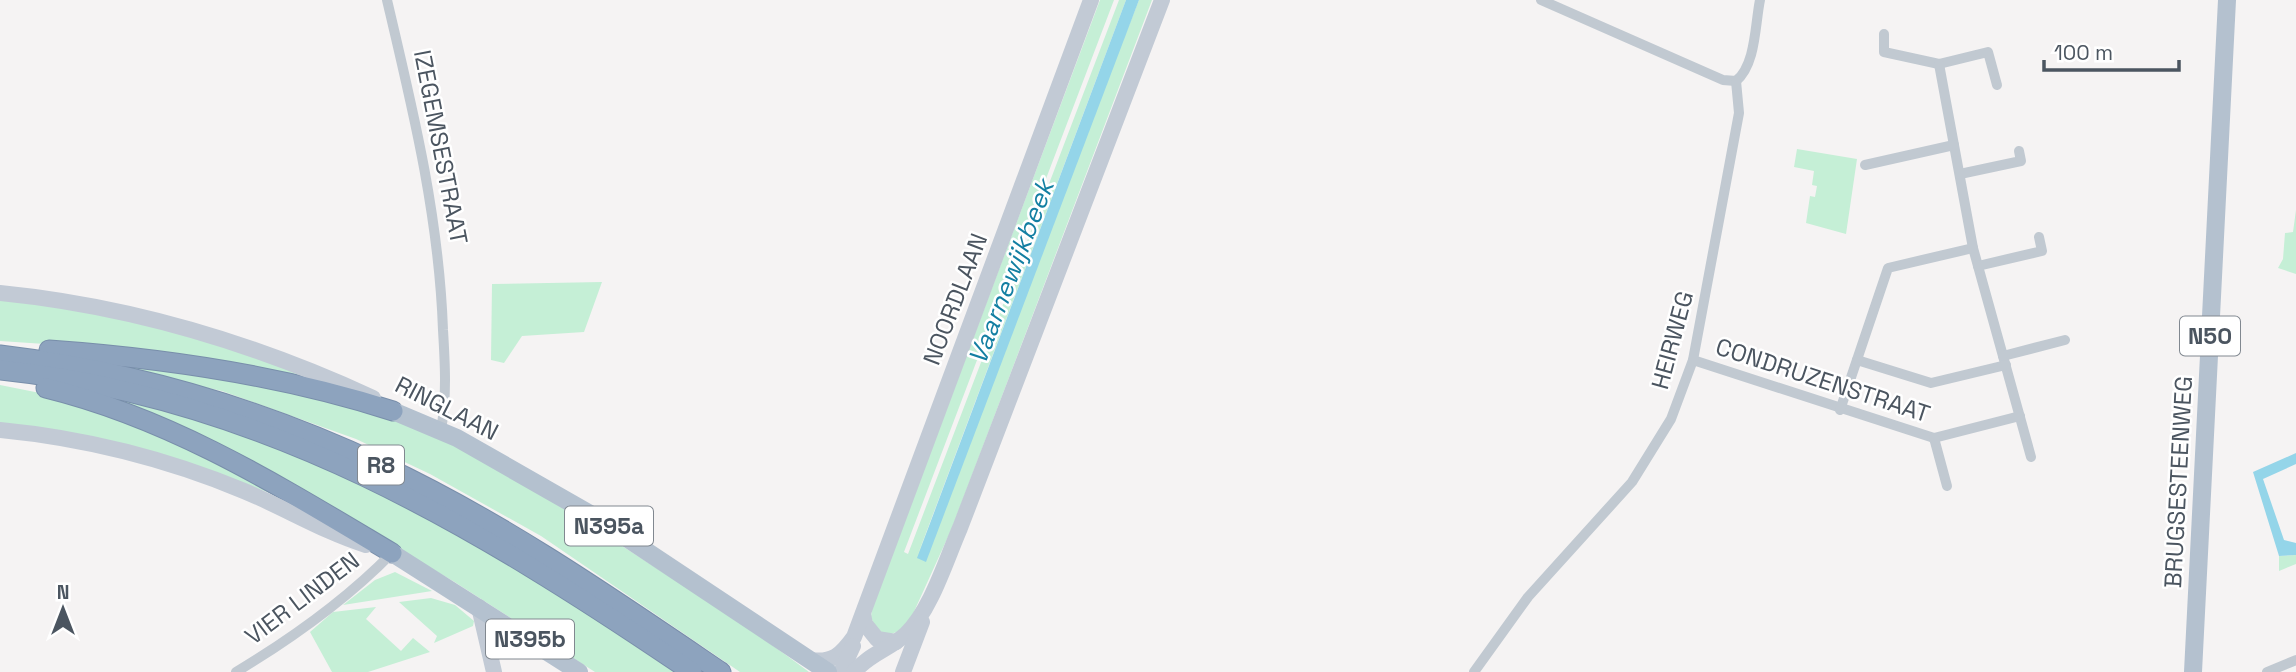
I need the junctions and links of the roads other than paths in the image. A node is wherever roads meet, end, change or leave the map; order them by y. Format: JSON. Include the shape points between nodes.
{"nodes":[{"id":1,"x":387,"y":0,"type":"edge"},
{"id":2,"x":1091,"y":0,"type":"edge"},
{"id":3,"x":1162,"y":0,"type":"edge"},
{"id":4,"x":1541,"y":0,"type":"edge"},
{"id":5,"x":1759,"y":0,"type":"edge"},
{"id":6,"x":2227,"y":0,"type":"edge"},
{"id":7,"x":1884,"y":34,"type":"dead end"},
{"id":8,"x":1985,"y":40,"type":"dead end"},
{"id":9,"x":1988,"y":52,"type":"junction"},
{"id":10,"x":1939,"y":64,"type":"junction"},
{"id":11,"x":1736,"y":81,"type":"junction"},
{"id":12,"x":1997,"y":85,"type":"dead end"},
{"id":13,"x":1954,"y":145,"type":"junction"},
{"id":14,"x":1865,"y":165,"type":"dead end"},
{"id":15,"x":1960,"y":174,"type":"junction"},
{"id":16,"x":2024,"y":175,"type":"dead end"},
{"id":17,"x":2039,"y":237,"type":"dead end"},
{"id":18,"x":1973,"y":248,"type":"junction"},
{"id":19,"x":1978,"y":266,"type":"junction"},
{"id":20,"x":0,"y":293,"type":"edge"},
{"id":21,"x":2065,"y":340,"type":"dead end"},
{"id":22,"x":0,"y":355,"type":"edge"},
{"id":23,"x":1693,"y":360,"type":"junction"},
{"id":24,"x":1857,"y":360,"type":"junction"},
{"id":25,"x":2005,"y":360,"type":"junction"},
{"id":26,"x":0,"y":370,"type":"edge"},
{"id":27,"x":0,"y":378,"type":"edge"},
{"id":28,"x":1840,"y":410,"type":"junction"},
{"id":29,"x":393,"y":411,"type":"junction"},
{"id":30,"x":2020,"y":416,"type":"junction"},
{"id":31,"x":0,"y":430,"type":"edge"},
{"id":32,"x":441,"y":430,"type":"junction"},
{"id":33,"x":1934,"y":438,"type":"junction"},
{"id":34,"x":2031,"y":457,"type":"dead end"},
{"id":35,"x":1947,"y":486,"type":"dead end"},
{"id":36,"x":391,"y":553,"type":"junction"},
{"id":37,"x":927,"y":602,"type":"junction"},
{"id":38,"x":479,"y":607,"type":"junction"},
{"id":39,"x":863,"y":614,"type":"junction"},
{"id":40,"x":501,"y":621,"type":"junction"},
{"id":41,"x":854,"y":637,"type":"junction"},
{"id":42,"x":896,"y":642,"type":"junction"},
{"id":43,"x":486,"y":643,"type":"junction"},
{"id":44,"x":810,"y":660,"type":"junction"},
{"id":45,"x":2296,"y":660,"type":"edge"},
{"id":46,"x":236,"y":672,"type":"edge"},
{"id":47,"x":494,"y":672,"type":"edge"},
{"id":48,"x":579,"y":672,"type":"edge"},
{"id":49,"x":692,"y":672,"type":"edge"},
{"id":50,"x":721,"y":672,"type":"edge"},
{"id":51,"x":828,"y":672,"type":"edge"},
{"id":52,"x":841,"y":672,"type":"edge"},
{"id":53,"x":854,"y":672,"type":"edge"},
{"id":54,"x":903,"y":672,"type":"edge"},
{"id":55,"x":1474,"y":672,"type":"edge"},
{"id":56,"x":2193,"y":672,"type":"edge"},
{"id":57,"x":2267,"y":672,"type":"edge"}],
"edges":[{"from":1,"to":32,"type":"street","name":"IZEGEMSESTRAAT","via":[[432,203],[441,273],[445,403]]},
{"from":2,"to":39,"type":"street","name":"NOORDLAAN"},
{"from":3,"to":37,"type":"street","via":[[960,528]]},
{"from":4,"to":11,"type":"street","via":[[1723,80]]},
{"from":5,"to":11,"type":"street","via":[[1748,63]]},
{"from":6,"to":56,"type":"main road","name":"BRUGSESTEENWEG","number":"N50"},
{"from":7,"to":10,"type":"street","via":[[1884,52]]},
{"from":8,"to":9,"type":"street"},
{"from":9,"to":10,"type":"street"},
{"from":9,"to":12,"type":"street"},
{"from":10,"to":13,"type":"street"},
{"from":11,"to":23,"type":"street","name":"HEIRWEG","via":[[1740,113]]},
{"from":13,"to":14,"type":"street"},
{"from":13,"to":15,"type":"street"},
{"from":15,"to":16,"type":"street","via":[[2020,156]]},
{"from":15,"to":18,"type":"street"},
{"from":17,"to":19,"type":"street","via":[[2042,251]]},
{"from":18,"to":19,"type":"street"},
{"from":18,"to":24,"type":"street","via":[[1888,268]]},
{"from":19,"to":25,"type":"street"},
{"from":20,"to":29,"type":"street","name":"RINGLAAN","number":"N395a","via":[[94,305],[203,331],[319,373]]},
{"from":21,"to":25,"type":"street"},
{"from":22,"to":29,"type":"highway","number":"R8","via":[[33,349],[92,353],[255,377]]},
{"from":22,"to":50,"type":"highway","number":"R8","via":[[112,373],[221,401],[383,465],[508,534]]},
{"from":23,"to":28,"type":"street","name":"CONDRUZENSTRAAT"},
{"from":23,"to":55,"type":"street","name":"HEIRWEG","via":[[1671,419],[1632,482],[1528,597]]},
{"from":24,"to":25,"type":"street","via":[[1931,383]]},
{"from":24,"to":28,"type":"street"},
{"from":25,"to":30,"type":"street"},
{"from":26,"to":49,"type":"highway","number":"R8","via":[[163,400],[220,416],[328,458],[410,496],[502,548]]},
{"from":27,"to":36,"type":"highway","via":[[73,394],[179,433],[268,479]]},
{"from":28,"to":33,"type":"street","name":"CONDRUZENSTRAAT"},
{"from":29,"to":32,"type":"main road","name":"RINGLAAN","number":"N395a"},
{"from":30,"to":33,"type":"street","name":"CONDRUZENSTRAAT"},
{"from":30,"to":34,"type":"street"},
{"from":31,"to":36,"type":"street","number":"N395b","via":[[87,444],[173,466]]},
{"from":32,"to":44,"type":"main road","name":"RINGLAAN","number":"N395a","via":[[592,515]]},
{"from":33,"to":35,"type":"street"},
{"from":36,"to":38,"type":"main road","number":"N395b"},
{"from":36,"to":46,"type":"street","name":"VIER LINDEN","via":[[359,584],[276,648]]},
{"from":37,"to":42,"type":"street","via":[[910,630]]},
{"from":37,"to":54,"type":"street"},
{"from":38,"to":40,"type":"main road","number":"N395b"},
{"from":38,"to":43,"type":"street"},
{"from":39,"to":41,"type":"street","name":"NOORDLAAN"},
{"from":39,"to":42,"type":"street","via":[[877,639]]},
{"from":40,"to":43,"type":"street"},
{"from":40,"to":48,"type":"main road","number":"N395b"},
{"from":41,"to":44,"type":"street","name":"NOORDLAAN","via":[[834,659]]},
{"from":41,"to":52,"type":"street","name":"NOORDLAAN"},
{"from":42,"to":53,"type":"street","via":[[868,657]]},
{"from":43,"to":47,"type":"street"},
{"from":44,"to":51,"type":"main road","name":"RINGLAAN","number":"N395a"},
{"from":45,"to":57,"type":"street"}]}
